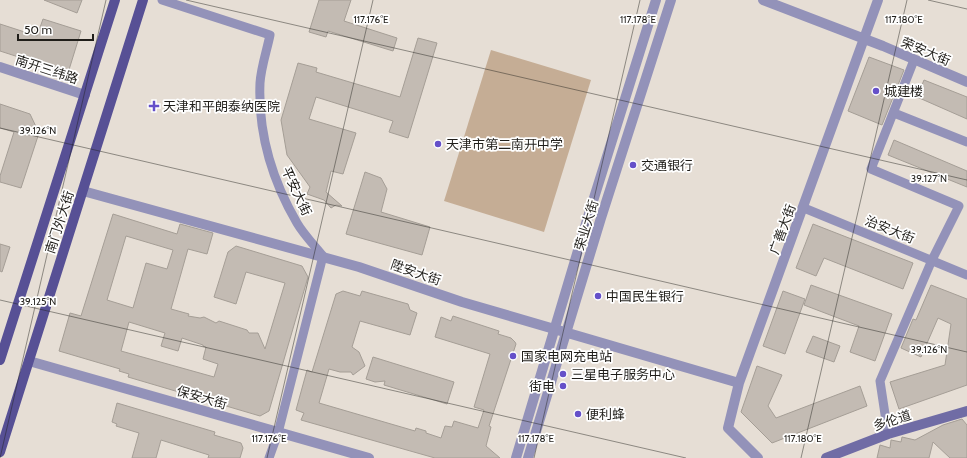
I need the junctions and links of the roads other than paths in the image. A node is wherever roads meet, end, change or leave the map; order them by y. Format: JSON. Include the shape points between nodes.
{"nodes":[{"id":1,"x":115,"y":0,"type":"edge"},
{"id":2,"x":143,"y":0,"type":"edge"},
{"id":3,"x":162,"y":0,"type":"edge"},
{"id":4,"x":656,"y":0,"type":"edge"},
{"id":5,"x":671,"y":0,"type":"edge"},
{"id":6,"x":763,"y":0,"type":"edge"},
{"id":7,"x":878,"y":0,"type":"edge"},
{"id":8,"x":864,"y":39,"type":"junction"},
{"id":9,"x":914,"y":60,"type":"junction"},
{"id":10,"x":0,"y":67,"type":"edge"},
{"id":11,"x":967,"y":82,"type":"edge"},
{"id":12,"x":85,"y":95,"type":"junction"},
{"id":13,"x":894,"y":113,"type":"junction"},
{"id":14,"x":967,"y":142,"type":"edge"},
{"id":15,"x":83,"y":191,"type":"junction"},
{"id":16,"x":804,"y":208,"type":"junction"},
{"id":17,"x":323,"y":256,"type":"junction"},
{"id":18,"x":932,"y":260,"type":"junction"},
{"id":19,"x":967,"y":275,"type":"edge"},
{"id":20,"x":554,"y":329,"type":"junction"},
{"id":21,"x":566,"y":333,"type":"junction"},
{"id":22,"x":0,"y":360,"type":"edge"},
{"id":23,"x":29,"y":361,"type":"junction"},
{"id":24,"x":739,"y":383,"type":"junction"},
{"id":25,"x":967,"y":411,"type":"edge"},
{"id":26,"x":278,"y":433,"type":"junction"},
{"id":27,"x":888,"y":434,"type":"junction"},
{"id":28,"x":0,"y":452,"type":"edge"},
{"id":29,"x":269,"y":458,"type":"edge"},
{"id":30,"x":369,"y":458,"type":"edge"},
{"id":31,"x":516,"y":458,"type":"edge"},
{"id":32,"x":528,"y":458,"type":"edge"},
{"id":33,"x":758,"y":458,"type":"edge"},
{"id":34,"x":826,"y":458,"type":"edge"}],
"edges":[{"from":1,"to":12,"type":"main road","name":"南门外大街"},
{"from":2,"to":15,"type":"main road","name":"南门外大街"},
{"from":3,"to":17,"type":"street","name":"平安大街","via":[[270,35],[260,82],[262,126],[269,158],[279,187],[297,224]]},
{"from":4,"to":20,"type":"street","name":"荣业大街"},
{"from":5,"to":21,"type":"street","name":"荣业大街"},
{"from":6,"to":8,"type":"street","name":"荣安大街"},
{"from":7,"to":8,"type":"street","name":"广善大街"},
{"from":8,"to":9,"type":"street","name":"荣安大街"},
{"from":8,"to":16,"type":"street","name":"广善大街"},
{"from":9,"to":11,"type":"street","name":"荣安大街"},
{"from":9,"to":13,"type":"street"},
{"from":10,"to":12,"type":"street","name":"南开三纬路"},
{"from":12,"to":22,"type":"main road","name":"南门外大街"},
{"from":13,"to":14,"type":"street"},
{"from":13,"to":18,"type":"street","via":[[872,169],[959,206]]},
{"from":15,"to":17,"type":"street","name":"陞安大街"},
{"from":15,"to":23,"type":"main road","name":"南门外大街"},
{"from":16,"to":18,"type":"street","name":"治安大街"},
{"from":16,"to":24,"type":"street","name":"广善大街"},
{"from":17,"to":20,"type":"street","name":"陞安大街"},
{"from":17,"to":26,"type":"street"},
{"from":18,"to":19,"type":"street","name":"治安大街"},
{"from":18,"to":27,"type":"street","via":[[880,380]]},
{"from":20,"to":21,"type":"street","name":"陞安大街"},
{"from":20,"to":31,"type":"street","name":"荣业大街"},
{"from":21,"to":24,"type":"street","name":"陞安大街"},
{"from":21,"to":32,"type":"street","name":"荣业大街"},
{"from":23,"to":26,"type":"street","name":"保安大街"},
{"from":23,"to":28,"type":"main road","name":"南门外大街"},
{"from":24,"to":33,"type":"street","name":"广善大街","via":[[728,428]]},
{"from":25,"to":27,"type":"main road","name":"多伦道"},
{"from":26,"to":29,"type":"street"},
{"from":26,"to":30,"type":"street","name":"保安大街"},
{"from":27,"to":34,"type":"main road","name":"多伦道"}]}
